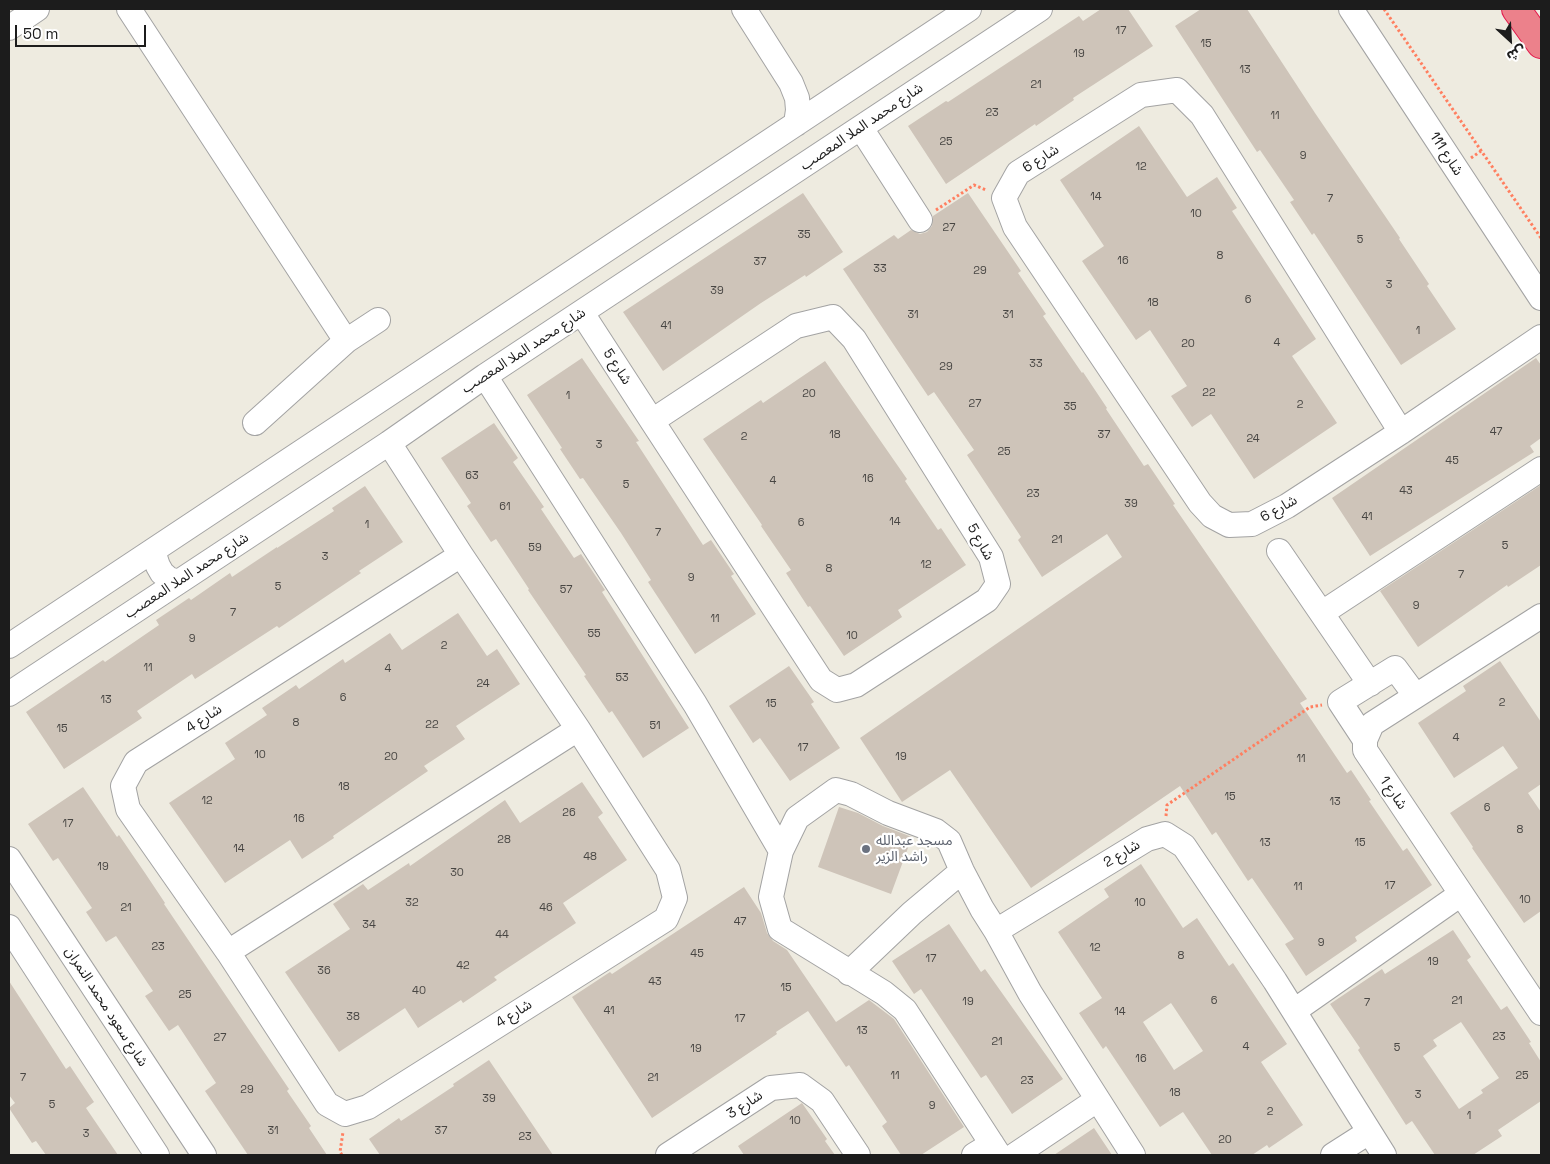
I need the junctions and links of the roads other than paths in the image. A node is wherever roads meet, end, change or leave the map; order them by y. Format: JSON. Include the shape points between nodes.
{"nodes":[{"id":1,"x":37,"y":9,"type":"edge"},
{"id":2,"x":129,"y":9,"type":"edge"},
{"id":3,"x":744,"y":9,"type":"edge"},
{"id":4,"x":969,"y":9,"type":"edge"},
{"id":5,"x":1040,"y":9,"type":"edge"},
{"id":6,"x":1350,"y":9,"type":"edge"},
{"id":7,"x":1516,"y":9,"type":"edge"},
{"id":8,"x":9,"y":28,"type":"edge"},
{"id":9,"x":1541,"y":44,"type":"edge"},
{"id":10,"x":791,"y":83,"type":"junction"},
{"id":11,"x":832,"y":100,"type":"junction"},
{"id":12,"x":796,"y":124,"type":"junction"},
{"id":13,"x":861,"y":128,"type":"junction"},
{"id":14,"x":920,"y":220,"type":"road end"},
{"id":15,"x":1541,"y":298,"type":"edge"},
{"id":16,"x":582,"y":313,"type":"junction"},
{"id":17,"x":378,"y":320,"type":"dead end"},
{"id":18,"x":1541,"y":337,"type":"edge"},
{"id":19,"x":346,"y":341,"type":"junction"},
{"id":20,"x":485,"y":376,"type":"junction"},
{"id":21,"x":652,"y":421,"type":"junction"},
{"id":22,"x":255,"y":423,"type":"dead end"},
{"id":23,"x":1401,"y":432,"type":"junction"},
{"id":24,"x":389,"y":442,"type":"junction"},
{"id":25,"x":1541,"y":469,"type":"edge"},
{"id":26,"x":156,"y":548,"type":"junction"},
{"id":27,"x":1279,"y":550,"type":"dead end"},
{"id":28,"x":461,"y":555,"type":"junction"},
{"id":29,"x":121,"y":572,"type":"junction"},
{"id":30,"x":178,"y":582,"type":"junction"},
{"id":31,"x":144,"y":604,"type":"junction"},
{"id":32,"x":1322,"y":613,"type":"junction"},
{"id":33,"x":1537,"y":627,"type":"edge"},
{"id":34,"x":9,"y":646,"type":"edge"},
{"id":35,"x":1370,"y":684,"type":"junction"},
{"id":36,"x":9,"y":694,"type":"edge"},
{"id":37,"x":1415,"y":695,"type":"junction"},
{"id":38,"x":578,"y":729,"type":"junction"},
{"id":39,"x":1364,"y":740,"type":"junction"},
{"id":40,"x":780,"y":851,"type":"junction"},
{"id":41,"x":9,"y":859,"type":"edge"},
{"id":42,"x":962,"y":871,"type":"junction"},
{"id":43,"x":17,"y":883,"type":"edge"},
{"id":44,"x":1461,"y":894,"type":"junction"},
{"id":45,"x":9,"y":927,"type":"edge"},
{"id":46,"x":996,"y":931,"type":"junction"},
{"id":47,"x":228,"y":952,"type":"junction"},
{"id":48,"x":849,"y":973,"type":"junction"},
{"id":49,"x":1294,"y":1011,"type":"junction"},
{"id":50,"x":1541,"y":1013,"type":"edge"},
{"id":51,"x":146,"y":1068,"type":"junction"},
{"id":52,"x":116,"y":1092,"type":"junction"},
{"id":53,"x":164,"y":1095,"type":"junction"},
{"id":54,"x":1097,"y":1100,"type":"junction"},
{"id":55,"x":132,"y":1117,"type":"junction"},
{"id":56,"x":1368,"y":1132,"type":"junction"},
{"id":57,"x":988,"y":1152,"type":"edge"},
{"id":58,"x":157,"y":1155,"type":"edge"},
{"id":59,"x":204,"y":1155,"type":"edge"},
{"id":60,"x":668,"y":1155,"type":"edge"},
{"id":61,"x":858,"y":1155,"type":"edge"},
{"id":62,"x":1015,"y":1155,"type":"edge"},
{"id":63,"x":1133,"y":1155,"type":"edge"},
{"id":64,"x":1333,"y":1155,"type":"edge"},
{"id":65,"x":1384,"y":1155,"type":"edge"}],
"edges":[{"from":1,"to":8,"type":"street"},
{"from":2,"to":19,"type":"street"},
{"from":3,"to":10,"type":"street"},
{"from":4,"to":11,"type":"street"},
{"from":5,"to":13,"type":"street","name":"شارع محمد الملا المعصب"},
{"from":6,"to":15,"type":"street","name":"شارع 111"},
{"from":7,"to":9,"type":"highway"},
{"from":10,"to":11,"type":"street","via":[[805,93]]},
{"from":10,"to":12,"type":"street","via":[[798,104]]},
{"from":11,"to":12,"type":"street"},
{"from":12,"to":26,"type":"street"},
{"from":13,"to":14,"type":"street"},
{"from":13,"to":16,"type":"street","name":"شارع محمد الملا المعصب"},
{"from":16,"to":20,"type":"street","name":"شارع محمد الملا المعصب"},
{"from":16,"to":21,"type":"street","name":"شارع 5"},
{"from":17,"to":19,"type":"street"},
{"from":18,"to":23,"type":"street","name":"شارع 6"},
{"from":19,"to":22,"type":"street"},
{"from":20,"to":24,"type":"street","name":"شارع محمد الملا المعصب"},
{"from":20,"to":40,"type":"street","via":[[696,704]]},
{"from":21,"to":21,"type":"street","name":"شارع 5","via":[[821,680],[837,690],[856,685],[987,600],[998,584],[991,557],[854,339],[833,318],[796,326]]},
{"from":23,"to":23,"type":"street","name":"شارع 6","via":[[1287,506],[1252,524],[1229,525],[1212,516],[1200,504],[1015,227],[1004,198],[1018,173],[1141,95],[1177,90],[1202,115]]},
{"from":24,"to":28,"type":"street","name":"شارع 4"},
{"from":24,"to":30,"type":"street","name":"شارع محمد الملا المعصب"},
{"from":25,"to":32,"type":"street"},
{"from":26,"to":29,"type":"street"},
{"from":26,"to":30,"type":"street","via":[[155,558],[162,573]]},
{"from":27,"to":32,"type":"street"},
{"from":28,"to":38,"type":"street","name":"شارع 4"},
{"from":28,"to":47,"type":"street","name":"شارع 4","via":[[136,762],[123,786],[128,809]]},
{"from":29,"to":31,"type":"street","via":[[129,574],[142,587]]},
{"from":29,"to":34,"type":"street"},
{"from":30,"to":31,"type":"street","name":"شارع محمد الملا المعصب"},
{"from":31,"to":36,"type":"street","name":"شارع محمد الملا المعصب"},
{"from":32,"to":35,"type":"street"},
{"from":33,"to":37,"type":"street"},
{"from":35,"to":37,"type":"street","via":[[1394,668]]},
{"from":35,"to":39,"type":"street","name":"شارع 1","via":[[1340,702]]},
{"from":37,"to":39,"type":"street","via":[[1372,724]]},
{"from":38,"to":47,"type":"street"},
{"from":38,"to":47,"type":"street","name":"شارع 4","via":[[668,870],[675,898],[666,919],[368,1107],[345,1114],[327,1104]]},
{"from":39,"to":44,"type":"street","name":"شارع 1","via":[[1365,750]]},
{"from":40,"to":42,"type":"street","via":[[797,818],[836,790],[936,831],[949,841]]},
{"from":40,"to":48,"type":"street","via":[[771,897],[780,929]]},
{"from":41,"to":43,"type":"street","name":"شارع سعود محمد النمران"},
{"from":42,"to":46,"type":"street"},
{"from":42,"to":48,"type":"street"},
{"from":43,"to":51,"type":"street","name":"شارع سعود محمد النمران"},
{"from":44,"to":49,"type":"street"},
{"from":44,"to":50,"type":"street","name":"شارع 1"},
{"from":45,"to":52,"type":"street"},
{"from":46,"to":49,"type":"street","name":"شارع 2","via":[[1147,839],[1165,834],[1184,846]]},
{"from":46,"to":54,"type":"street","via":[[1030,993]]},
{"from":48,"to":57,"type":"street","via":[[905,1010]]},
{"from":49,"to":56,"type":"street"},
{"from":51,"to":52,"type":"street","via":[[136,1086]]},
{"from":51,"to":53,"type":"street","name":"شارع سعود محمد النمران"},
{"from":52,"to":55,"type":"street"},
{"from":53,"to":55,"type":"street","via":[[145,1101]]},
{"from":53,"to":59,"type":"street","name":"شارع سعود محمد النمران"},
{"from":54,"to":62,"type":"street"},
{"from":54,"to":63,"type":"street"},
{"from":55,"to":58,"type":"street"},
{"from":56,"to":64,"type":"street"},
{"from":56,"to":65,"type":"street"},
{"from":60,"to":61,"type":"street","name":"شارع 3","via":[[771,1088],[800,1084],[822,1101]]}]}
